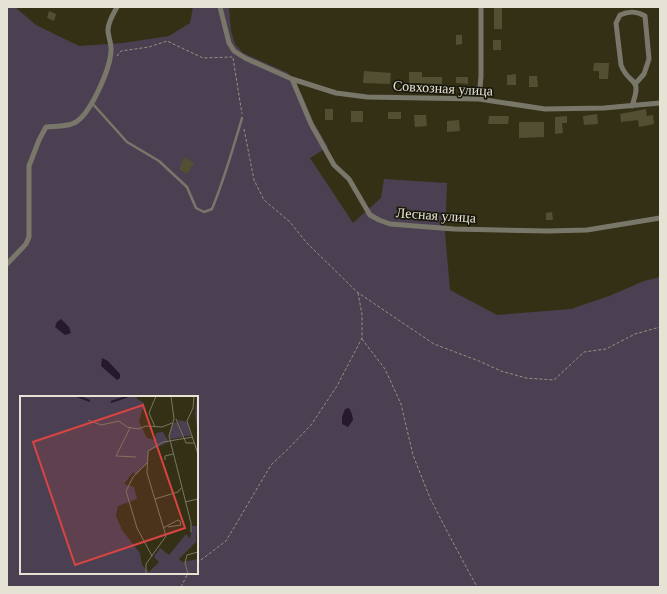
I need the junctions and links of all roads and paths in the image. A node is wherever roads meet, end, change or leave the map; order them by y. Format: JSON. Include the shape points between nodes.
{"nodes":[{"id":1,"x":117,"y":7,"type":"edge"},
{"id":2,"x":220,"y":7,"type":"edge"},
{"id":3,"x":482,"y":7,"type":"edge"},
{"id":4,"x":109,"y":64,"type":"junction"},
{"id":5,"x":292,"y":79,"type":"junction"},
{"id":6,"x":636,"y":83,"type":"junction"},
{"id":7,"x":479,"y":99,"type":"junction"},
{"id":8,"x":92,"y":103,"type":"junction"},
{"id":9,"x":660,"y":103,"type":"edge"},
{"id":10,"x":632,"y":106,"type":"junction"},
{"id":11,"x":242,"y":118,"type":"junction"},
{"id":12,"x":660,"y":218,"type":"edge"},
{"id":13,"x":7,"y":264,"type":"edge"},
{"id":14,"x":357,"y":292,"type":"junction"},
{"id":15,"x":660,"y":327,"type":"edge"},
{"id":16,"x":362,"y":338,"type":"junction"},
{"id":17,"x":198,"y":562,"type":"edge"},
{"id":18,"x":188,"y":574,"type":"edge"},
{"id":19,"x":181,"y":587,"type":"edge"},
{"id":20,"x":477,"y":587,"type":"edge"}],
"edges":[{"from":1,"to":4,"type":"street","via":[[108,30],[112,50]]},
{"from":2,"to":5,"type":"street","name":"Совхозная улица","via":[[229,43],[234,51]]},
{"from":3,"to":7,"type":"street"},
{"from":4,"to":8,"type":"street"},
{"from":4,"to":11,"type":"path","via":[[121,51],[149,47],[167,41],[203,58],[233,57]]},
{"from":5,"to":7,"type":"street","name":"Совхозная улица","via":[[336,93],[368,97]]},
{"from":5,"to":12,"type":"street","name":"Лесная улица","via":[[311,124],[334,165],[349,179],[370,215],[379,220],[390,224],[454,229],[548,231],[587,230]]},
{"from":6,"to":6,"type":"street","via":[[624,72],[621,65],[616,23],[620,15],[627,12],[645,16],[649,59],[644,74]]},
{"from":6,"to":10,"type":"street","via":[[637,91]]},
{"from":7,"to":10,"type":"street","name":"Совхозная улица","via":[[545,109]]},
{"from":8,"to":11,"type":"lane","via":[[127,142],[159,161],[187,187],[196,208],[204,212],[212,209],[214,205]]},
{"from":8,"to":13,"type":"street","via":[[84,116],[72,124],[46,127],[39,140],[28,166],[29,237],[26,244]]},
{"from":9,"to":10,"type":"street","name":"Совхозная улица"},
{"from":11,"to":14,"type":"path","via":[[254,180],[264,200],[290,222],[306,242]]},
{"from":14,"to":15,"type":"path","via":[[434,344],[501,371],[526,378],[554,380],[584,352],[606,349],[635,334]]},
{"from":14,"to":16,"type":"path","via":[[362,314]]},
{"from":16,"to":17,"type":"path","via":[[337,386],[311,425],[271,465],[226,541]]},
{"from":16,"to":20,"type":"path","via":[[385,369],[401,404],[413,455],[430,498]]},
{"from":18,"to":19,"type":"path"}]}
